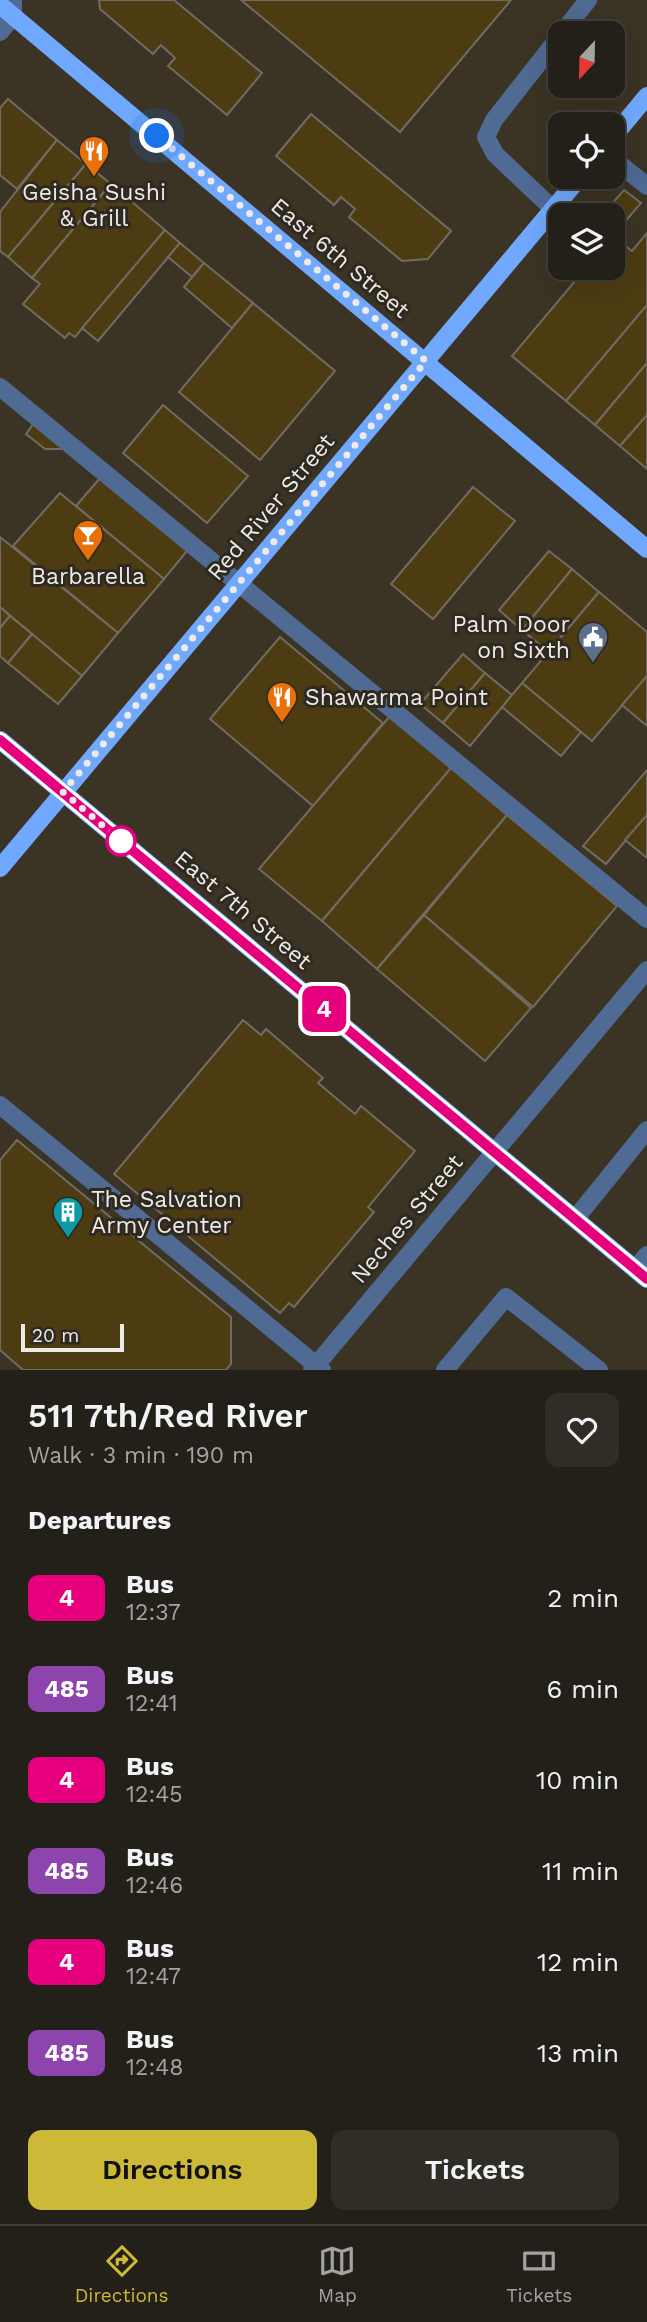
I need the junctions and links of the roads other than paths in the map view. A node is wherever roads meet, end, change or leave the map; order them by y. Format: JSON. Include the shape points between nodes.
{"nodes":[{"id":1,"x":588,"y":0,"type":"edge"},
{"id":2,"x":9,"y":7,"type":"edge"},
{"id":3,"x":571,"y":21,"type":"edge"},
{"id":4,"x":0,"y":32,"type":"edge"},
{"id":5,"x":548,"y":51,"type":"edge"},
{"id":6,"x":647,"y":96,"type":"edge"},
{"id":7,"x":625,"y":122,"type":"edge"},
{"id":8,"x":625,"y":168,"type":"edge"},
{"id":9,"x":647,"y":186,"type":"edge"},
{"id":10,"x":570,"y":189,"type":"edge"},
{"id":11,"x":558,"y":203,"type":"edge"},
{"id":12,"x":548,"y":204,"type":"edge"},
{"id":13,"x":548,"y":215,"type":"edge"},
{"id":14,"x":426,"y":361,"type":"junction"},
{"id":15,"x":0,"y":387,"type":"edge"},
{"id":16,"x":647,"y":549,"type":"edge"},
{"id":17,"x":239,"y":583,"type":"junction"},
{"id":18,"x":0,"y":740,"type":"edge"},
{"id":19,"x":63,"y":792,"type":"junction"},
{"id":20,"x":0,"y":868,"type":"edge"},
{"id":21,"x":647,"y":919,"type":"edge"},
{"id":22,"x":647,"y":970,"type":"edge"},
{"id":23,"x":0,"y":1105,"type":"edge"},
{"id":24,"x":647,"y":1130,"type":"edge"},
{"id":25,"x":495,"y":1152,"type":"junction"},
{"id":26,"x":575,"y":1219,"type":"junction"},
{"id":27,"x":643,"y":1268,"type":"edge"},
{"id":28,"x":317,"y":1368,"type":"edge"},
{"id":29,"x":445,"y":1370,"type":"edge"},
{"id":30,"x":598,"y":1370,"type":"edge"}],
"edges":[{"from":1,"to":3,"type":"street"},
{"from":2,"to":4,"type":"street"},
{"from":2,"to":14,"type":"main road","name":"East 6th Street"},
{"from":5,"to":12,"type":"street","via":[[486,137],[495,154]]},
{"from":6,"to":7,"type":"main road"},
{"from":8,"to":9,"type":"street"},
{"from":10,"to":11,"type":"main road","name":"Red River Street"},
{"from":13,"to":14,"type":"main road","name":"Red River Street"},
{"from":14,"to":16,"type":"main road","name":"East 6th Street"},
{"from":14,"to":17,"type":"main road","name":"Red River Street"},
{"from":15,"to":17,"type":"street"},
{"from":17,"to":19,"type":"main road","name":"Red River Street"},
{"from":17,"to":21,"type":"street"},
{"from":18,"to":19,"type":"main road","name":"East 7th Street"},
{"from":19,"to":20,"type":"main road","name":"Red River Street"},
{"from":19,"to":25,"type":"main road","name":"East 7th Street"},
{"from":22,"to":25,"type":"street","name":"Neches Street"},
{"from":23,"to":28,"type":"street"},
{"from":24,"to":26,"type":"street"},
{"from":25,"to":26,"type":"main road","name":"East 7th Street"},
{"from":25,"to":28,"type":"street","name":"Neches Street"},
{"from":26,"to":27,"type":"main road","name":"East 7th Street"},
{"from":29,"to":30,"type":"street","via":[[506,1297]]}]}
